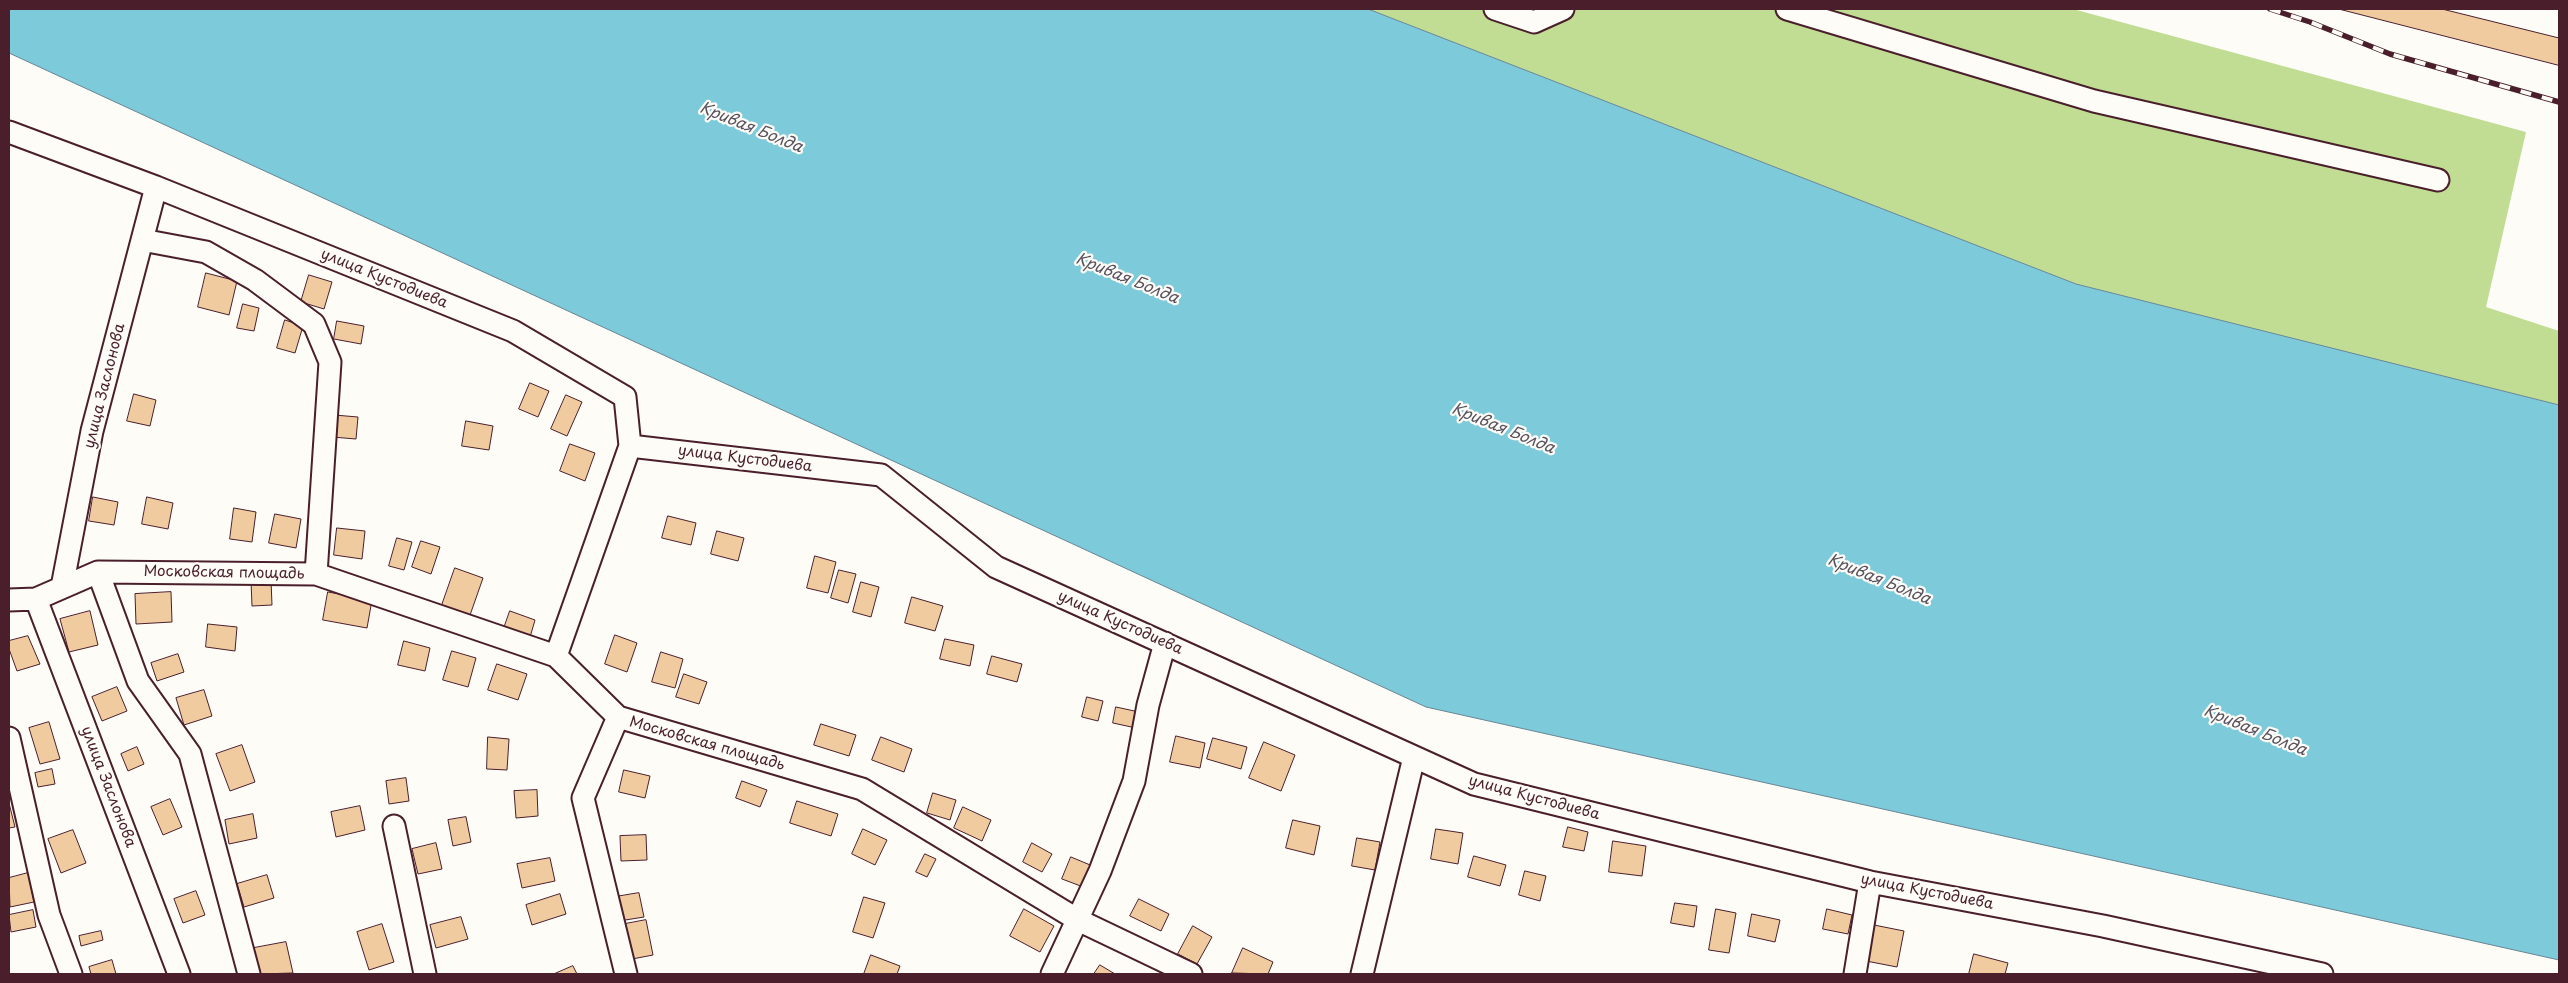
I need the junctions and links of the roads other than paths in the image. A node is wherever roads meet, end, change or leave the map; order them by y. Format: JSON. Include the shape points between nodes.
{"nodes":[{"id":1,"x":1495,"y":9,"type":"edge"},
{"id":2,"x":1563,"y":9,"type":"edge"},
{"id":3,"x":1787,"y":9,"type":"edge"},
{"id":4,"x":9,"y":132,"type":"edge"},
{"id":5,"x":2438,"y":180,"type":"dead end"},
{"id":6,"x":156,"y":187,"type":"junction"},
{"id":7,"x":142,"y":240,"type":"junction"},
{"id":8,"x":630,"y":446,"type":"junction"},
{"id":9,"x":98,"y":572,"type":"junction"},
{"id":10,"x":316,"y":574,"type":"junction"},
{"id":11,"x":62,"y":587,"type":"junction"},
{"id":12,"x":36,"y":599,"type":"junction"},
{"id":13,"x":9,"y":600,"type":"edge"},
{"id":14,"x":1165,"y":642,"type":"junction"},
{"id":15,"x":556,"y":656,"type":"junction"},
{"id":16,"x":618,"y":717,"type":"junction"},
{"id":17,"x":9,"y":738,"type":"edge"},
{"id":18,"x":1414,"y":757,"type":"junction"},
{"id":19,"x":394,"y":826,"type":"dead end"},
{"id":20,"x":1870,"y":882,"type":"junction"},
{"id":21,"x":1078,"y":920,"type":"junction"},
{"id":22,"x":72,"y":974,"type":"edge"},
{"id":23,"x":179,"y":974,"type":"edge"},
{"id":24,"x":249,"y":974,"type":"edge"},
{"id":25,"x":425,"y":974,"type":"edge"},
{"id":26,"x":626,"y":974,"type":"edge"},
{"id":27,"x":1052,"y":974,"type":"edge"},
{"id":28,"x":1191,"y":974,"type":"edge"},
{"id":29,"x":1362,"y":974,"type":"edge"},
{"id":30,"x":1855,"y":974,"type":"edge"},
{"id":31,"x":2322,"y":974,"type":"edge"}],
"edges":[{"from":1,"to":2,"type":"street","via":[[1534,22]]},
{"from":3,"to":5,"type":"street","via":[[2094,101]]},
{"from":4,"to":6,"type":"street","name":"улица Кустодиева"},
{"from":6,"to":7,"type":"street","name":"улица Заслонова"},
{"from":6,"to":8,"type":"street","name":"улица Кустодиева","via":[[513,331],[626,396]]},
{"from":7,"to":10,"type":"street","via":[[206,252],[255,280],[314,324],[330,362]]},
{"from":7,"to":11,"type":"street","name":"улица Заслонова","via":[[92,430]]},
{"from":8,"to":14,"type":"street","name":"улица Кустодиева","via":[[881,475],[996,567]]},
{"from":8,"to":15,"type":"street"},
{"from":9,"to":10,"type":"street","name":"Московская площадь"},
{"from":9,"to":11,"type":"street","name":"Московская площадь"},
{"from":9,"to":24,"type":"street","via":[[138,680],[190,754]]},
{"from":10,"to":15,"type":"street","name":"Московская площадь"},
{"from":11,"to":12,"type":"street","name":"Московская площадь"},
{"from":12,"to":13,"type":"street"},
{"from":12,"to":23,"type":"street","name":"улица Заслонова"},
{"from":14,"to":18,"type":"street","name":"улица Кустодиева"},
{"from":14,"to":21,"type":"street","via":[[1148,705],[1134,781]]},
{"from":15,"to":16,"type":"street","name":"Московская площадь"},
{"from":16,"to":21,"type":"street","name":"Московская площадь","via":[[862,789]]},
{"from":16,"to":26,"type":"street","via":[[583,798]]},
{"from":17,"to":22,"type":"street","via":[[49,914]]},
{"from":18,"to":20,"type":"street","name":"улица Кустодиева","via":[[1474,784]]},
{"from":18,"to":29,"type":"street"},
{"from":19,"to":25,"type":"street"},
{"from":20,"to":30,"type":"street"},
{"from":20,"to":31,"type":"street","name":"улица Кустодиева","via":[[2103,926]]},
{"from":21,"to":27,"type":"street"},
{"from":21,"to":28,"type":"street","name":"Московская площадь"}]}
